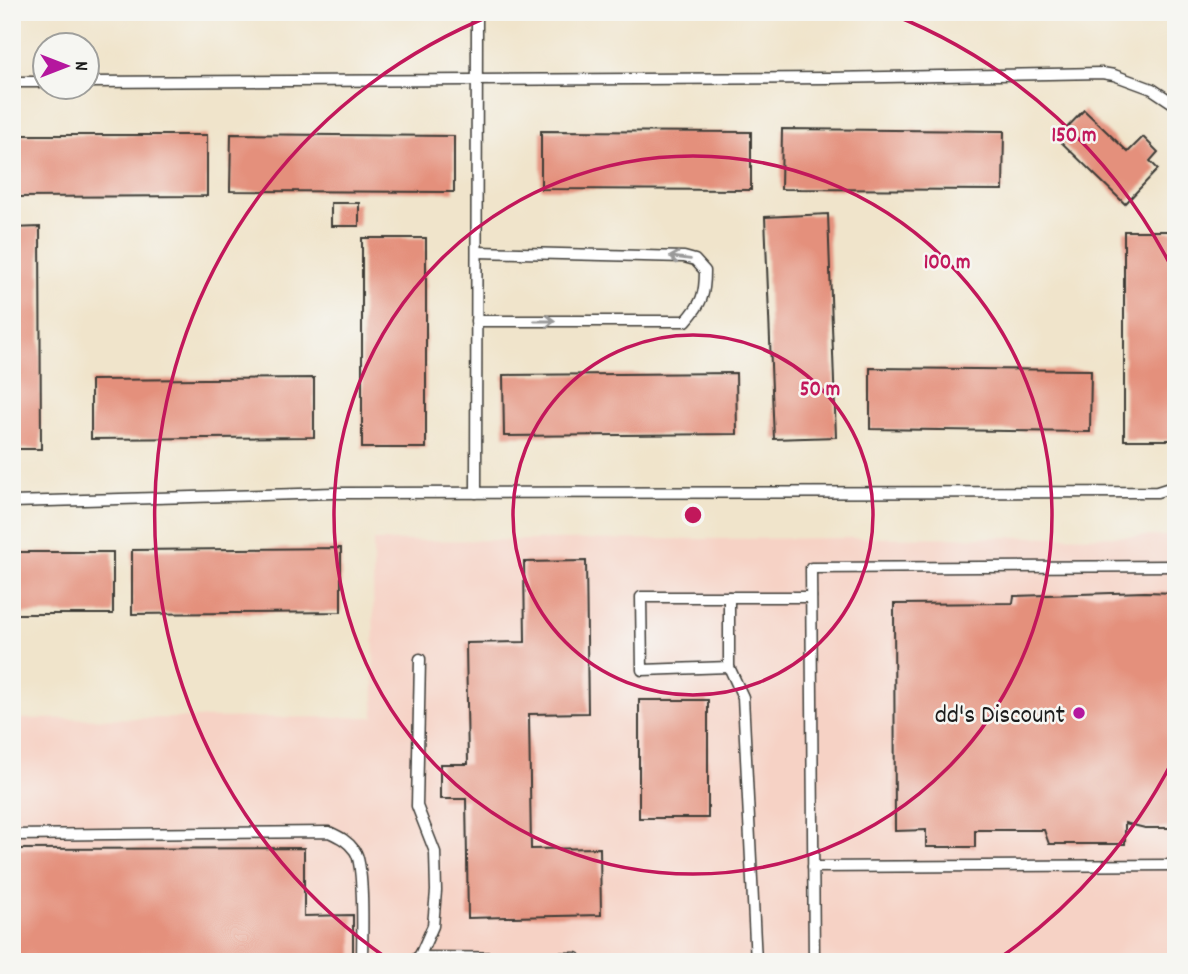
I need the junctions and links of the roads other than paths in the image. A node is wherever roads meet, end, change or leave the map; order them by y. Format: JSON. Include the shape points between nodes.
{"nodes":[{"id":1,"x":477,"y":12,"type":"edge"},
{"id":2,"x":477,"y":80,"type":"junction"},
{"id":3,"x":12,"y":82,"type":"edge"},
{"id":4,"x":32,"y":82,"type":"edge"},
{"id":5,"x":102,"y":82,"type":"edge"},
{"id":6,"x":1176,"y":105,"type":"edge"},
{"id":7,"x":477,"y":252,"type":"junction"},
{"id":8,"x":476,"y":321,"type":"junction"},
{"id":9,"x":1176,"y":486,"type":"edge"},
{"id":10,"x":476,"y":494,"type":"junction"},
{"id":11,"x":12,"y":502,"type":"edge"},
{"id":12,"x":1176,"y":566,"type":"edge"},
{"id":13,"x":729,"y":597,"type":"junction"},
{"id":14,"x":811,"y":597,"type":"junction"},
{"id":15,"x":420,"y":659,"type":"dead end"},
{"id":16,"x":729,"y":667,"type":"junction"},
{"id":17,"x":12,"y":835,"type":"edge"},
{"id":18,"x":1176,"y":865,"type":"edge"},
{"id":19,"x":813,"y":867,"type":"junction"},
{"id":20,"x":418,"y":959,"type":"edge"},
{"id":21,"x":362,"y":962,"type":"edge"},
{"id":22,"x":581,"y":962,"type":"edge"},
{"id":23,"x":756,"y":962,"type":"edge"},
{"id":24,"x":814,"y":962,"type":"edge"}],
"edges":[{"from":1,"to":2,"type":"lane"},
{"from":2,"to":5,"type":"lane"},
{"from":2,"to":6,"type":"lane","via":[[1102,73],[1152,89]]},
{"from":2,"to":7,"type":"lane"},
{"from":3,"to":4,"type":"lane"},
{"from":7,"to":8,"type":"lane"},
{"from":8,"to":7,"type":"lane","one_way":true,"via":[[687,321],[700,305],[705,282],[705,271],[695,260],[684,257]]},
{"from":8,"to":10,"type":"lane"},
{"from":9,"to":10,"type":"lane","via":[[1157,492]]},
{"from":10,"to":11,"type":"lane"},
{"from":12,"to":14,"type":"lane","via":[[811,568]]},
{"from":13,"to":14,"type":"lane"},
{"from":13,"to":16,"type":"lane"},
{"from":13,"to":16,"type":"lane","via":[[641,597],[642,670]]},
{"from":14,"to":19,"type":"lane"},
{"from":15,"to":20,"type":"lane","via":[[417,806],[435,852],[436,891],[433,926]]},
{"from":16,"to":23,"type":"lane","via":[[743,697]]},
{"from":17,"to":21,"type":"lane","via":[[329,832],[347,841],[358,854]]},
{"from":18,"to":19,"type":"lane"},
{"from":19,"to":24,"type":"lane"},
{"from":20,"to":22,"type":"lane","via":[[575,958]]}]}
